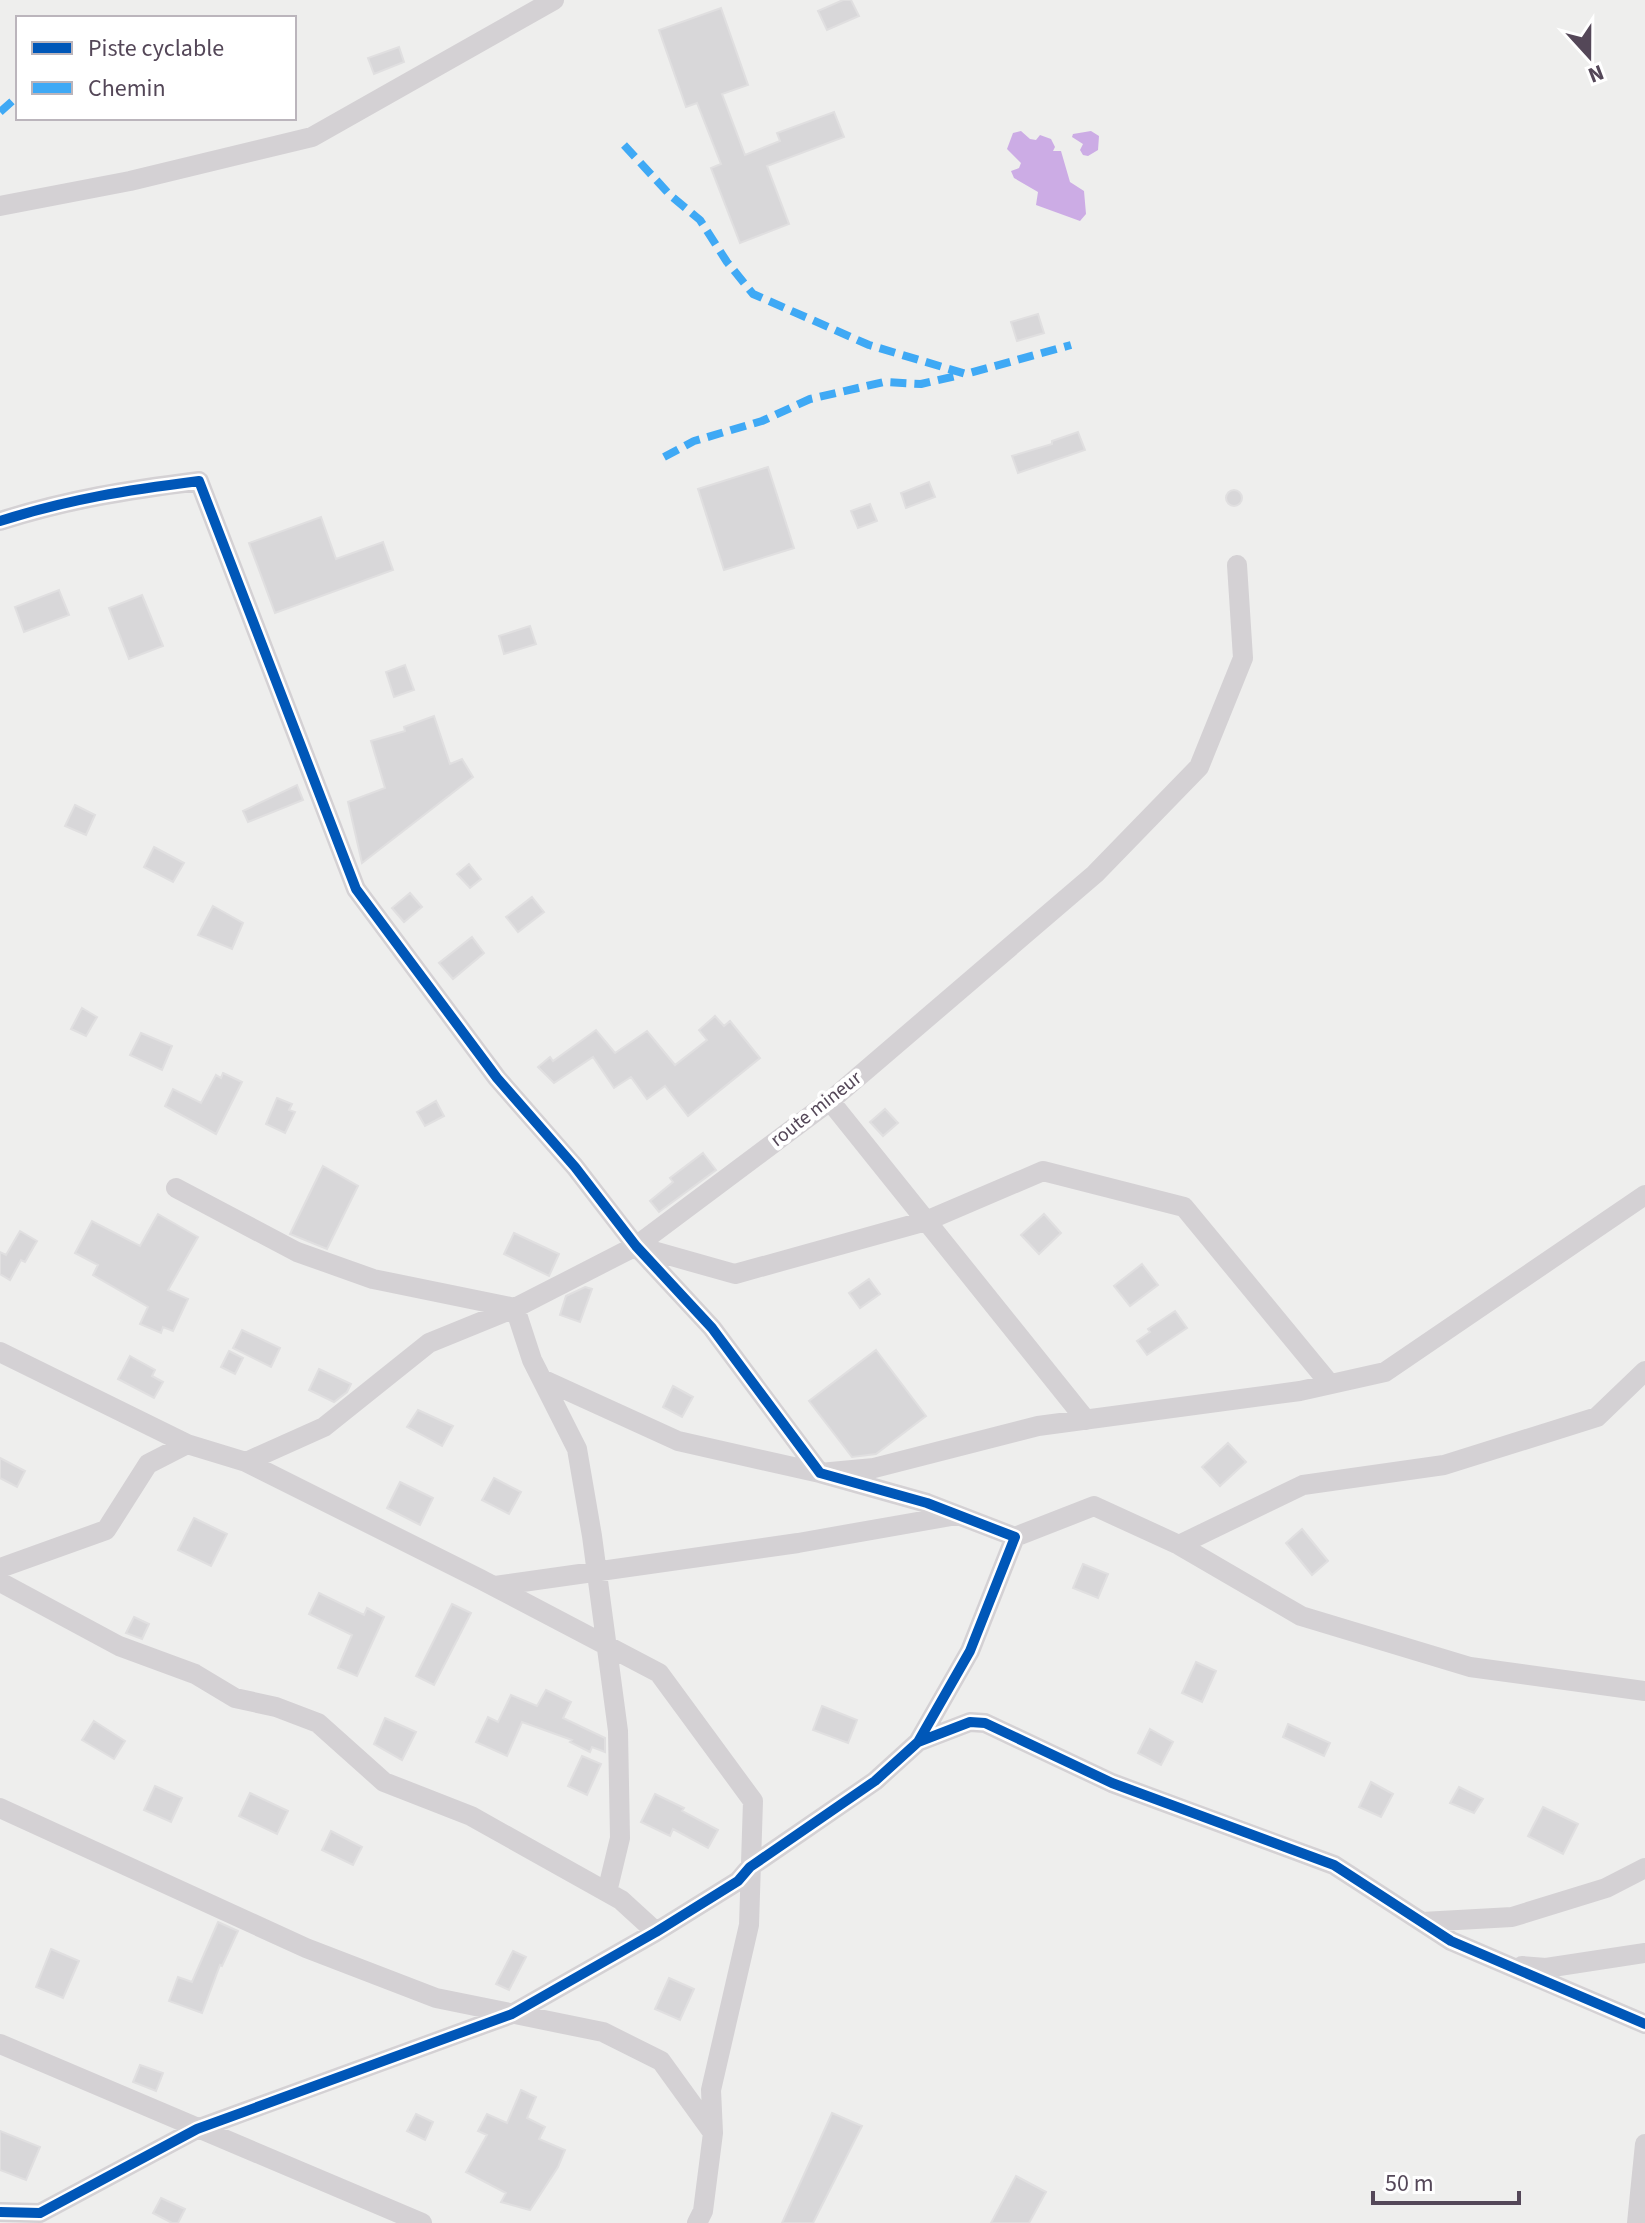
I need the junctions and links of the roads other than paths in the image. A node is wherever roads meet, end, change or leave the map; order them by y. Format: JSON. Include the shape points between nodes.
{"nodes":[{"id":1,"x":554,"y":0,"type":"edge"},
{"id":2,"x":0,"y":206,"type":"edge"},
{"id":3,"x":0,"y":521,"type":"edge"},
{"id":4,"x":1237,"y":565,"type":"dead end"},
{"id":5,"x":830,"y":1101,"type":"junction"},
{"id":6,"x":176,"y":1188,"type":"dead end"},
{"id":7,"x":1645,"y":1195,"type":"edge"},
{"id":8,"x":926,"y":1221,"type":"junction"},
{"id":9,"x":636,"y":1246,"type":"junction"},
{"id":10,"x":515,"y":1308,"type":"junction"},
{"id":11,"x":0,"y":1352,"type":"edge"},
{"id":12,"x":1645,"y":1371,"type":"edge"},
{"id":13,"x":542,"y":1379,"type":"junction"},
{"id":14,"x":1330,"y":1384,"type":"junction"},
{"id":15,"x":1086,"y":1420,"type":"junction"},
{"id":16,"x":187,"y":1444,"type":"junction"},
{"id":17,"x":246,"y":1462,"type":"junction"},
{"id":18,"x":820,"y":1473,"type":"junction"},
{"id":19,"x":957,"y":1515,"type":"junction"},
{"id":20,"x":1015,"y":1537,"type":"junction"},
{"id":21,"x":1179,"y":1545,"type":"junction"},
{"id":22,"x":0,"y":1568,"type":"edge"},
{"id":23,"x":595,"y":1572,"type":"junction"},
{"id":24,"x":0,"y":1582,"type":"edge"},
{"id":25,"x":495,"y":1586,"type":"junction"},
{"id":26,"x":608,"y":1646,"type":"junction"},
{"id":27,"x":1645,"y":1691,"type":"edge"},
{"id":28,"x":918,"y":1742,"type":"junction"},
{"id":29,"x":0,"y":1808,"type":"edge"},
{"id":30,"x":750,"y":1867,"type":"junction"},
{"id":31,"x":1645,"y":1868,"type":"edge"},
{"id":32,"x":607,"y":1892,"type":"junction"},
{"id":33,"x":1422,"y":1922,"type":"junction"},
{"id":34,"x":656,"y":1932,"type":"junction"},
{"id":35,"x":1645,"y":1953,"type":"edge"},
{"id":36,"x":1506,"y":1965,"type":"junction"},
{"id":37,"x":512,"y":2014,"type":"junction"},
{"id":38,"x":1645,"y":2024,"type":"edge"},
{"id":39,"x":0,"y":2044,"type":"edge"},
{"id":40,"x":197,"y":2129,"type":"junction"},
{"id":41,"x":713,"y":2133,"type":"junction"},
{"id":42,"x":1645,"y":2144,"type":"edge"},
{"id":43,"x":0,"y":2212,"type":"edge"},
{"id":44,"x":422,"y":2223,"type":"edge"},
{"id":45,"x":697,"y":2223,"type":"edge"},
{"id":46,"x":1637,"y":2223,"type":"edge"}],
"edges":[{"from":1,"to":2,"type":"street","via":[[312,137]]},
{"from":3,"to":9,"type":"street","via":[[100,494],[199,481],[356,889],[497,1078]]},
{"from":4,"to":5,"type":"street","name":"route mineur","via":[[1243,658],[1199,767],[1095,874]]},
{"from":5,"to":8,"type":"street"},
{"from":5,"to":9,"type":"street","name":"route mineur"},
{"from":6,"to":10,"type":"street","via":[[297,1252],[373,1279]]},
{"from":7,"to":14,"type":"street","via":[[1385,1372]]},
{"from":8,"to":9,"type":"street","via":[[735,1274]]},
{"from":8,"to":14,"type":"street","via":[[1043,1171],[1184,1207]]},
{"from":8,"to":15,"type":"street"},
{"from":9,"to":10,"type":"street","name":"route mineur"},
{"from":9,"to":18,"type":"street","via":[[712,1328]]},
{"from":10,"to":13,"type":"street"},
{"from":10,"to":17,"type":"street","name":"route mineur","via":[[429,1343],[324,1427]]},
{"from":11,"to":16,"type":"street"},
{"from":12,"to":21,"type":"street","via":[[1597,1417],[1444,1465],[1303,1485]]},
{"from":13,"to":18,"type":"street","via":[[678,1441]]},
{"from":13,"to":23,"type":"street","via":[[577,1449]]},
{"from":14,"to":15,"type":"street"},
{"from":15,"to":18,"type":"street","via":[[1038,1426],[874,1468]]},
{"from":16,"to":17,"type":"street"},
{"from":16,"to":22,"type":"street","via":[[148,1464],[106,1530]]},
{"from":17,"to":25,"type":"street"},
{"from":18,"to":19,"type":"street"},
{"from":19,"to":20,"type":"street"},
{"from":19,"to":23,"type":"street"},
{"from":20,"to":21,"type":"street","via":[[1094,1506]]},
{"from":20,"to":28,"type":"street","via":[[970,1651]]},
{"from":21,"to":27,"type":"street","via":[[1301,1616],[1470,1667]]},
{"from":23,"to":25,"type":"street"},
{"from":23,"to":26,"type":"street"},
{"from":24,"to":32,"type":"street","via":[[119,1646],[195,1674],[235,1698],[318,1723],[384,1782],[471,1816]]},
{"from":25,"to":26,"type":"street"},
{"from":26,"to":30,"type":"street","via":[[659,1673],[753,1801]]},
{"from":26,"to":32,"type":"street","via":[[618,1731],[620,1838]]},
{"from":28,"to":30,"type":"street","via":[[875,1781]]},
{"from":28,"to":33,"type":"street","via":[[970,1722],[985,1723],[1112,1783],[1334,1865]]},
{"from":29,"to":37,"type":"street","via":[[306,1948],[436,1998]]},
{"from":30,"to":34,"type":"street","via":[[738,1881]]},
{"from":30,"to":41,"type":"street","via":[[749,1925],[711,2090]]},
{"from":31,"to":33,"type":"street","via":[[1606,1888],[1512,1917]]},
{"from":32,"to":34,"type":"street"},
{"from":33,"to":36,"type":"street"},
{"from":34,"to":37,"type":"street"},
{"from":35,"to":36,"type":"street","via":[[1546,1968]]},
{"from":36,"to":38,"type":"street"},
{"from":37,"to":40,"type":"street"},
{"from":37,"to":41,"type":"street","via":[[603,2032],[661,2061]]},
{"from":39,"to":40,"type":"street"},
{"from":40,"to":43,"type":"street","via":[[40,2213]]},
{"from":40,"to":44,"type":"street"},
{"from":41,"to":45,"type":"street"},
{"from":42,"to":46,"type":"street"}]}
